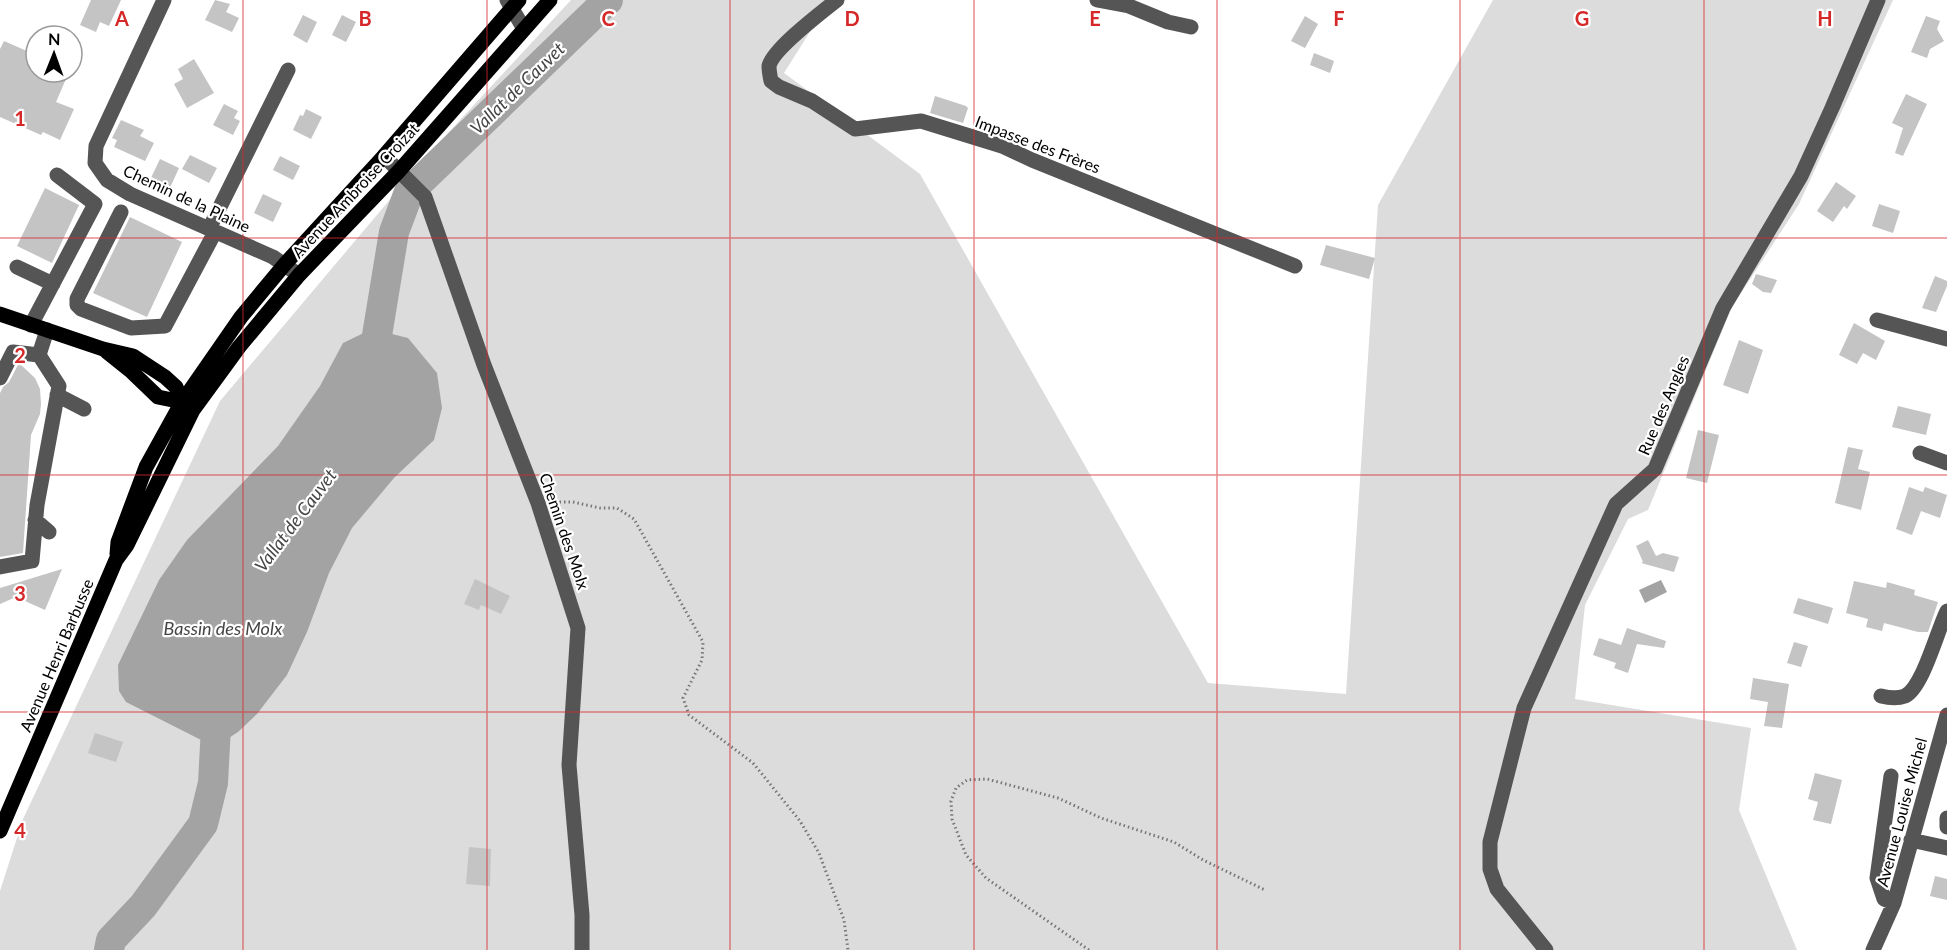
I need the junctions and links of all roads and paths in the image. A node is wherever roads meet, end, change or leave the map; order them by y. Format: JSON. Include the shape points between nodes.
{"nodes":[{"id":1,"x":164,"y":0,"type":"edge"},
{"id":2,"x":837,"y":0,"type":"edge"},
{"id":3,"x":1097,"y":0,"type":"edge"},
{"id":4,"x":1878,"y":0,"type":"edge"},
{"id":5,"x":545,"y":2,"type":"edge"},
{"id":6,"x":512,"y":3,"type":"edge"},
{"id":7,"x":1191,"y":27,"type":"dead end"},
{"id":8,"x":524,"y":29,"type":"junction"},
{"id":9,"x":288,"y":70,"type":"dead end"},
{"id":10,"x":384,"y":156,"type":"junction"},
{"id":11,"x":57,"y":176,"type":"dead end"},
{"id":12,"x":409,"y":180,"type":"junction"},
{"id":13,"x":121,"y":212,"type":"dead end"},
{"id":14,"x":212,"y":230,"type":"junction"},
{"id":15,"x":285,"y":264,"type":"junction"},
{"id":16,"x":1295,"y":266,"type":"dead end"},
{"id":17,"x":17,"y":267,"type":"dead end"},
{"id":18,"x":299,"y":275,"type":"junction"},
{"id":19,"x":53,"y":284,"type":"junction"},
{"id":20,"x":0,"y":314,"type":"edge"},
{"id":21,"x":1877,"y":320,"type":"dead end"},
{"id":22,"x":31,"y":325,"type":"junction"},
{"id":23,"x":47,"y":330,"type":"junction"},
{"id":24,"x":1947,"y":339,"type":"edge"},
{"id":25,"x":39,"y":356,"type":"junction"},
{"id":26,"x":0,"y":378,"type":"edge"},
{"id":27,"x":57,"y":395,"type":"junction"},
{"id":28,"x":188,"y":406,"type":"junction"},
{"id":29,"x":84,"y":410,"type":"dead end"},
{"id":30,"x":1920,"y":453,"type":"dead end"},
{"id":31,"x":1947,"y":463,"type":"edge"},
{"id":32,"x":538,"y":503,"type":"junction"},
{"id":33,"x":36,"y":520,"type":"junction"},
{"id":34,"x":49,"y":532,"type":"dead end"},
{"id":35,"x":0,"y":567,"type":"edge"},
{"id":36,"x":1947,"y":611,"type":"edge"},
{"id":37,"x":1881,"y":696,"type":"dead end"},
{"id":38,"x":1947,"y":716,"type":"edge"},
{"id":39,"x":1891,"y":776,"type":"dead end"},
{"id":40,"x":1947,"y":818,"type":"edge"},
{"id":41,"x":1947,"y":827,"type":"edge"},
{"id":42,"x":0,"y":831,"type":"edge"},
{"id":43,"x":1911,"y":840,"type":"junction"},
{"id":44,"x":1947,"y":848,"type":"edge"},
{"id":45,"x":1264,"y":890,"type":"dead end"},
{"id":46,"x":1894,"y":903,"type":"junction"},
{"id":47,"x":1888,"y":919,"type":"junction"},
{"id":48,"x":582,"y":950,"type":"edge"},
{"id":49,"x":848,"y":950,"type":"edge"},
{"id":50,"x":1089,"y":950,"type":"edge"},
{"id":51,"x":1546,"y":950,"type":"edge"},
{"id":52,"x":1873,"y":950,"type":"edge"},
{"id":53,"x":1882,"y":950,"type":"edge"}],
"edges":[{"from":1,"to":14,"type":"street","name":"Chemin de la Plaine","via":[[96,146],[95,163],[107,180],[130,194]]},
{"from":2,"to":16,"type":"street","name":"Impasse des Frères","via":[[775,55],[769,67],[771,81],[779,87],[812,101],[855,129],[921,121],[1002,146]]},
{"from":3,"to":7,"type":"street","via":[[1129,6]]},
{"from":4,"to":51,"type":"street","name":"Rue des Angles","via":[[1801,176],[1723,308],[1655,469],[1616,504],[1524,708],[1490,842],[1490,869],[1497,889]]},
{"from":5,"to":8,"type":"main road","name":"Avenue Ambroise Croizat"},
{"from":6,"to":8,"type":"street"},
{"from":6,"to":10,"type":"main road","name":"Avenue Ambroise Croizat"},
{"from":8,"to":12,"type":"main road","name":"Avenue Ambroise Croizat"},
{"from":9,"to":14,"type":"street"},
{"from":10,"to":12,"type":"street","name":"Chemin des Molx"},
{"from":10,"to":15,"type":"main road","name":"Avenue Ambroise Croizat"},
{"from":11,"to":19,"type":"street","via":[[95,204]]},
{"from":12,"to":18,"type":"main road","name":"Avenue Ambroise Croizat"},
{"from":12,"to":32,"type":"street","name":"Chemin des Molx","via":[[425,197]]},
{"from":13,"to":14,"type":"street","via":[[77,305],[131,328],[165,326]]},
{"from":14,"to":15,"type":"street","name":"Chemin de la Plaine"},
{"from":15,"to":18,"type":"street","name":"Chemin de la Plaine"},
{"from":15,"to":28,"type":"main road","name":"Avenue Ambroise Croizat","via":[[241,317]]},
{"from":17,"to":19,"type":"street"},
{"from":18,"to":28,"type":"main road","name":"Avenue Ambroise Croizat"},
{"from":19,"to":22,"type":"street"},
{"from":20,"to":22,"type":"main road"},
{"from":21,"to":24,"type":"street"},
{"from":22,"to":23,"type":"main road"},
{"from":23,"to":25,"type":"street"},
{"from":23,"to":28,"type":"main road","via":[[133,356],[165,377]]},
{"from":25,"to":26,"type":"street","via":[[13,352]]},
{"from":25,"to":27,"type":"street","via":[[60,386]]},
{"from":27,"to":29,"type":"street"},
{"from":27,"to":33,"type":"street"},
{"from":28,"to":42,"type":"main road","name":"Avenue Henri Barbusse","via":[[146,467],[118,542],[116,560]]},
{"from":30,"to":31,"type":"street"},
{"from":32,"to":48,"type":"street","name":"Chemin des Molx","via":[[578,628],[569,765]]},
{"from":32,"to":49,"type":"path","via":[[573,501],[617,508],[634,519],[703,642],[702,660],[683,698],[689,715],[753,763],[800,821],[819,853],[844,920]]},
{"from":33,"to":34,"type":"street"},
{"from":33,"to":35,"type":"street","via":[[33,561]]},
{"from":36,"to":37,"type":"street","via":[[1917,684],[1907,695]]},
{"from":38,"to":43,"type":"street","name":"Avenue Louise Michel"},
{"from":39,"to":46,"type":"street","via":[[1876,878],[1884,899]]},
{"from":40,"to":41,"type":"street"},
{"from":43,"to":44,"type":"street"},
{"from":43,"to":46,"type":"street","name":"Avenue Louise Michel"},
{"from":45,"to":50,"type":"path","via":[[1174,842],[1101,818],[1058,798],[987,779],[967,780],[956,788],[951,801],[952,819],[966,855],[986,878]]},
{"from":46,"to":47,"type":"street","name":"Avenue Louise Michel"},
{"from":47,"to":52,"type":"street","name":"Avenue Louise Michel"},
{"from":47,"to":53,"type":"street","name":"Avenue Louise Michel"}]}
